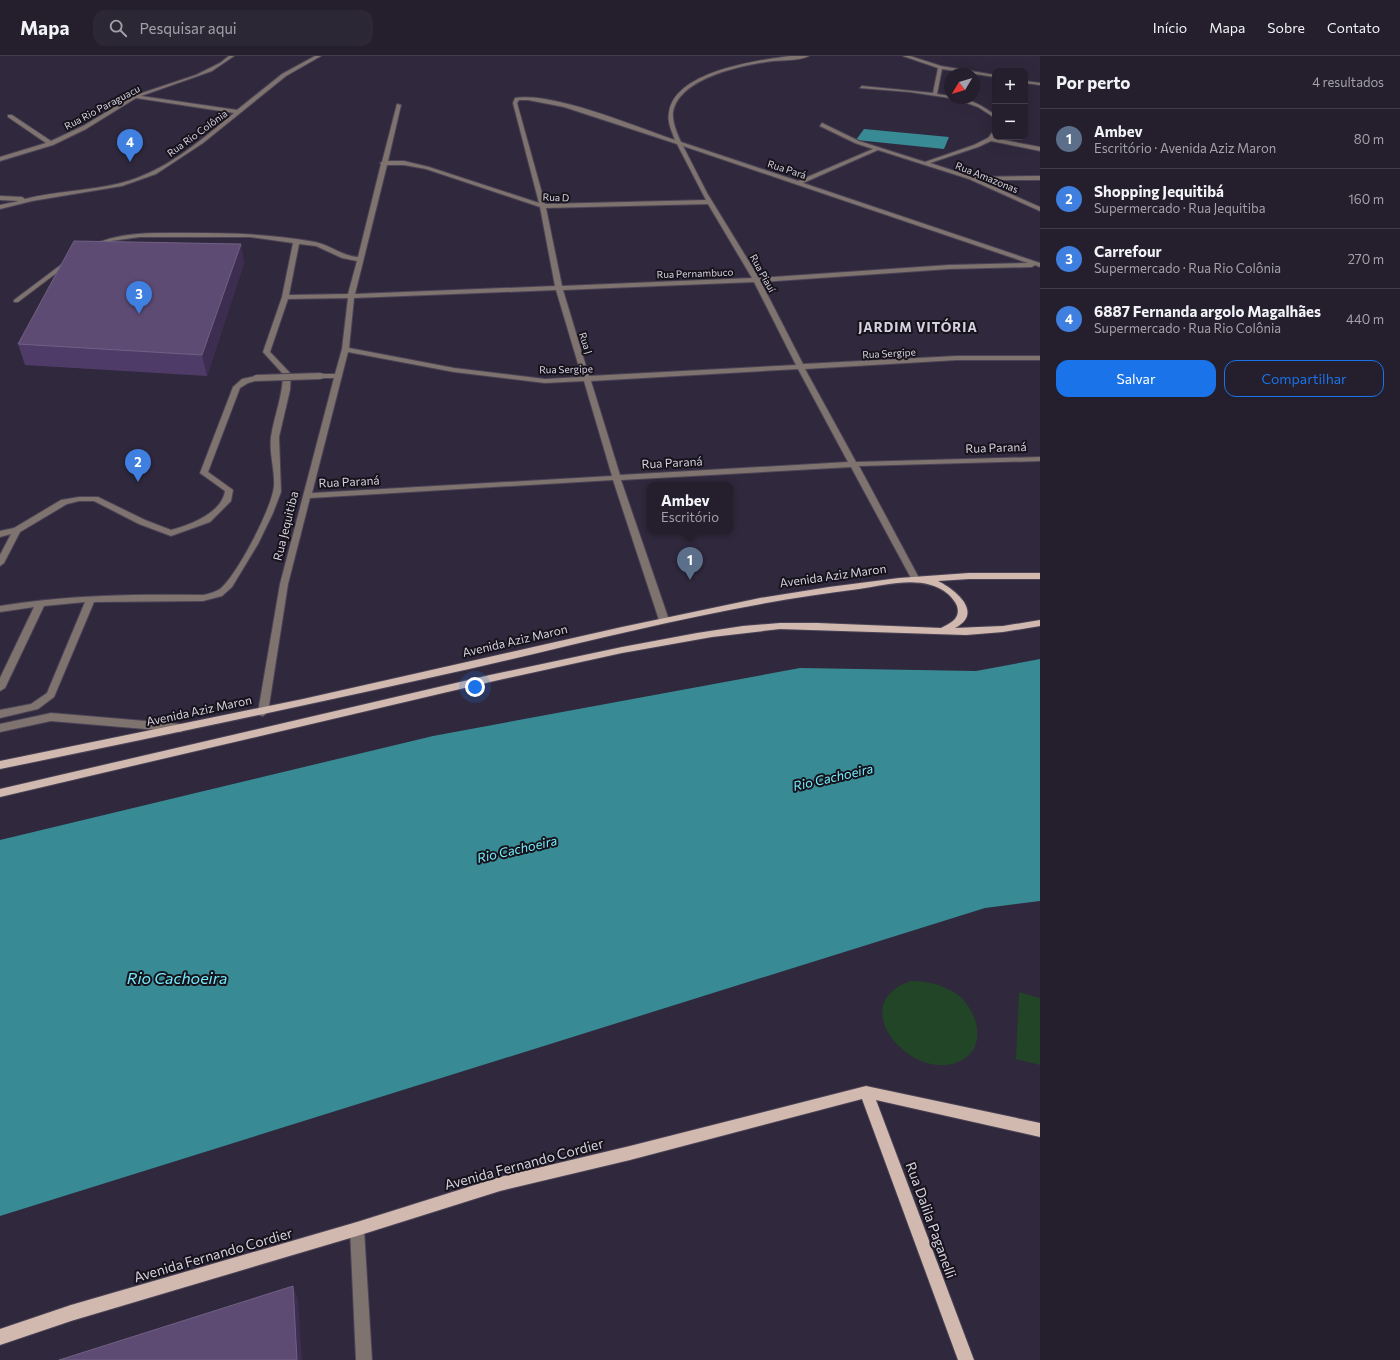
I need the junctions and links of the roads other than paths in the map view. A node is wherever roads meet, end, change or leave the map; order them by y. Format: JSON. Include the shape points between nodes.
{"nodes":[{"id":1,"x":232,"y":56,"type":"edge"},
{"id":2,"x":319,"y":56,"type":"edge"},
{"id":3,"x":807,"y":56,"type":"edge"},
{"id":4,"x":905,"y":56,"type":"edge"},
{"id":5,"x":940,"y":67,"type":"junction"},
{"id":6,"x":992,"y":76,"type":"edge"},
{"id":7,"x":1028,"y":82,"type":"edge"},
{"id":8,"x":1040,"y":84,"type":"edge"},
{"id":9,"x":862,"y":87,"type":"dead end"},
{"id":10,"x":935,"y":94,"type":"junction"},
{"id":11,"x":944,"y":96,"type":"edge"},
{"id":12,"x":135,"y":97,"type":"junction"},
{"id":13,"x":526,"y":97,"type":"joint"},
{"id":14,"x":399,"y":104,"type":"dead end"},
{"id":15,"x":974,"y":104,"type":"edge"},
{"id":16,"x":240,"y":112,"type":"junction"},
{"id":17,"x":992,"y":115,"type":"edge"},
{"id":18,"x":10,"y":116,"type":"dead end"},
{"id":19,"x":822,"y":125,"type":"dead end"},
{"id":20,"x":992,"y":136,"type":"edge"},
{"id":21,"x":990,"y":139,"type":"junction"},
{"id":22,"x":678,"y":142,"type":"junction"},
{"id":23,"x":51,"y":144,"type":"junction"},
{"id":24,"x":877,"y":149,"type":"junction"},
{"id":25,"x":1040,"y":149,"type":"edge"},
{"id":26,"x":0,"y":159,"type":"edge"},
{"id":27,"x":383,"y":163,"type":"junction"},
{"id":28,"x":926,"y":163,"type":"junction"},
{"id":29,"x":971,"y":178,"type":"junction"},
{"id":30,"x":1040,"y":178,"type":"edge"},
{"id":31,"x":800,"y":182,"type":"junction"},
{"id":32,"x":0,"y":198,"type":"edge"},
{"id":33,"x":32,"y":199,"type":"junction"},
{"id":34,"x":710,"y":202,"type":"junction"},
{"id":35,"x":8,"y":205,"type":"junction"},
{"id":36,"x":543,"y":206,"type":"junction"},
{"id":37,"x":0,"y":207,"type":"edge"},
{"id":38,"x":1040,"y":209,"type":"edge"},
{"id":39,"x":0,"y":212,"type":"edge"},
{"id":40,"x":296,"y":242,"type":"junction"},
{"id":41,"x":85,"y":251,"type":"edge"},
{"id":42,"x":73,"y":259,"type":"edge"},
{"id":43,"x":360,"y":259,"type":"junction"},
{"id":44,"x":1040,"y":265,"type":"edge"},
{"id":45,"x":756,"y":280,"type":"junction"},
{"id":46,"x":559,"y":288,"type":"junction"},
{"id":47,"x":351,"y":296,"type":"junction"},
{"id":48,"x":285,"y":297,"type":"junction"},
{"id":49,"x":16,"y":301,"type":"dead end"},
{"id":50,"x":345,"y":349,"type":"junction"},
{"id":51,"x":1040,"y":358,"type":"edge"},
{"id":52,"x":801,"y":368,"type":"junction"},
{"id":53,"x":337,"y":376,"type":"junction"},
{"id":54,"x":588,"y":379,"type":"junction"},
{"id":55,"x":1040,"y":459,"type":"edge"},
{"id":56,"x":854,"y":464,"type":"junction"},
{"id":57,"x":617,"y":478,"type":"junction"},
{"id":58,"x":306,"y":496,"type":"junction"},
{"id":59,"x":17,"y":530,"type":"junction"},
{"id":60,"x":0,"y":534,"type":"edge"},
{"id":61,"x":0,"y":563,"type":"edge"},
{"id":62,"x":1040,"y":576,"type":"edge"},
{"id":63,"x":915,"y":578,"type":"junction"},
{"id":64,"x":91,"y":598,"type":"junction"},
{"id":65,"x":41,"y":602,"type":"junction"},
{"id":66,"x":0,"y":609,"type":"edge"},
{"id":67,"x":664,"y":620,"type":"junction"},
{"id":68,"x":1040,"y":623,"type":"edge"},
{"id":69,"x":941,"y":631,"type":"junction"},
{"id":70,"x":0,"y":688,"type":"edge"},
{"id":71,"x":263,"y":712,"type":"junction"},
{"id":72,"x":0,"y":714,"type":"edge"},
{"id":73,"x":0,"y":728,"type":"edge"},
{"id":74,"x":183,"y":728,"type":"junction"},
{"id":75,"x":0,"y":765,"type":"edge"},
{"id":76,"x":0,"y":793,"type":"edge"},
{"id":77,"x":866,"y":1092,"type":"junction"},
{"id":78,"x":1040,"y":1130,"type":"edge"},
{"id":79,"x":357,"y":1229,"type":"junction"},
{"id":80,"x":0,"y":1337,"type":"edge"},
{"id":81,"x":364,"y":1360,"type":"edge"},
{"id":82,"x":966,"y":1360,"type":"edge"}],
"edges":[{"from":1,"to":12,"type":"street","name":"Rua Rio Paraguacu","via":[[224,64]]},
{"from":2,"to":16,"type":"street","name":"Rua Rio Colônia","via":[[298,66],[272,84]]},
{"from":3,"to":22,"type":"street","name":"Rua Piauí","via":[[779,58],[725,69],[692,84],[678,96],[671,112]]},
{"from":4,"to":5,"type":"street"},
{"from":5,"to":6,"type":"street"},
{"from":5,"to":10,"type":"street"},
{"from":7,"to":8,"type":"street"},
{"from":9,"to":10,"type":"street"},
{"from":10,"to":11,"type":"street"},
{"from":12,"to":16,"type":"street"},
{"from":12,"to":23,"type":"street","name":"Rua Rio Paraguacu","via":[[95,122]]},
{"from":13,"to":22,"type":"street","name":"Rua Pará","via":[[609,119]]},
{"from":13,"to":36,"type":"street","name":"Rua J","via":[[515,102]]},
{"from":14,"to":27,"type":"street"},
{"from":15,"to":17,"type":"street"},
{"from":16,"to":33,"type":"street","name":"Rua Rio Colônia","via":[[186,154],[134,181]]},
{"from":18,"to":23,"type":"street"},
{"from":19,"to":24,"type":"street","name":"Rua Amazonas"},
{"from":20,"to":21,"type":"street"},
{"from":21,"to":25,"type":"street"},
{"from":21,"to":28,"type":"street","name":"Rua Amazonas"},
{"from":22,"to":31,"type":"street","name":"Rua Pará"},
{"from":22,"to":34,"type":"street","name":"Rua Piauí"},
{"from":23,"to":26,"type":"street","name":"Rua Rio Paraguacu"},
{"from":24,"to":28,"type":"street","name":"Rua Amazonas"},
{"from":24,"to":31,"type":"street"},
{"from":27,"to":36,"type":"street","name":"Rua D","via":[[404,163],[427,168]]},
{"from":27,"to":43,"type":"street"},
{"from":28,"to":29,"type":"street","name":"Rua Amazonas"},
{"from":29,"to":30,"type":"street"},
{"from":29,"to":38,"type":"street","name":"Rua Amazonas"},
{"from":31,"to":44,"type":"street","name":"Rua Pará"},
{"from":32,"to":33,"type":"street"},
{"from":33,"to":35,"type":"street","name":"Rua Rio Colônia"},
{"from":34,"to":36,"type":"street","name":"Rua D"},
{"from":34,"to":45,"type":"street","name":"Rua Piauí"},
{"from":35,"to":37,"type":"street","name":"Rua Rio Colônia"},
{"from":35,"to":39,"type":"street"},
{"from":36,"to":46,"type":"street","name":"Rua J"},
{"from":40,"to":41,"type":"street","via":[[250,235],[140,235],[110,239]]},
{"from":40,"to":43,"type":"street","via":[[315,244],[345,258]]},
{"from":40,"to":48,"type":"street"},
{"from":42,"to":49,"type":"street"},
{"from":43,"to":47,"type":"street"},
{"from":44,"to":45,"type":"street","name":"Rua Pernambuco","via":[[949,267]]},
{"from":45,"to":46,"type":"street","name":"Rua Pernambuco"},
{"from":45,"to":52,"type":"street","name":"Rua Piauí"},
{"from":46,"to":47,"type":"street","name":"Rua Pernambuco"},
{"from":46,"to":54,"type":"street","name":"Rua J"},
{"from":47,"to":48,"type":"street","name":"Rua Pernambuco"},
{"from":47,"to":50,"type":"street"},
{"from":48,"to":64,"type":"street","via":[[266,352],[287,374],[274,448],[278,491],[259,537],[232,580],[224,590],[203,598]]},
{"from":50,"to":53,"type":"street","name":"Rua Jequitiba"},
{"from":50,"to":54,"type":"street","name":"Rua Sergipe","via":[[506,378],[545,381]]},
{"from":51,"to":52,"type":"street","name":"Rua Sergipe","via":[[957,358]]},
{"from":52,"to":54,"type":"street","name":"Rua Sergipe"},
{"from":52,"to":56,"type":"street","name":"Rua Piauí"},
{"from":53,"to":58,"type":"street","name":"Rua Jequitiba"},
{"from":53,"to":59,"type":"street","bridge":true,"via":[[256,378],[237,387],[204,472],[229,490],[228,499],[207,520],[171,533],[95,499],[79,499],[64,502]]},
{"from":54,"to":57,"type":"street","name":"Rua J"},
{"from":55,"to":56,"type":"street","name":"Rua Paraná"},
{"from":56,"to":57,"type":"street","name":"Rua Paraná"},
{"from":56,"to":63,"type":"street","name":"Rua Piauí"},
{"from":57,"to":58,"type":"street","name":"Rua Paraná"},
{"from":57,"to":67,"type":"street","name":"Rua J"},
{"from":58,"to":71,"type":"street","name":"Rua Jequitiba","via":[[284,584]]},
{"from":59,"to":60,"type":"street"},
{"from":59,"to":61,"type":"street"},
{"from":62,"to":63,"type":"main road","name":"Avenida Aziz Maron"},
{"from":63,"to":67,"type":"main road","name":"Avenida Aziz Maron","via":[[790,594]]},
{"from":63,"to":69,"type":"main road","via":[[932,581],[946,588],[957,597],[963,608],[962,618],[954,626]]},
{"from":64,"to":65,"type":"street"},
{"from":64,"to":72,"type":"street","via":[[51,695],[45,702],[34,707]]},
{"from":65,"to":66,"type":"street"},
{"from":65,"to":70,"type":"street"},
{"from":67,"to":71,"type":"main road","name":"Avenida Aziz Maron"},
{"from":68,"to":69,"type":"main road","via":[[978,631]]},
{"from":69,"to":76,"type":"main road","via":[[809,626],[745,629],[696,636],[527,669]]},
{"from":71,"to":74,"type":"main road","name":"Avenida Aziz Maron"},
{"from":73,"to":74,"type":"street","via":[[51,717]]},
{"from":74,"to":75,"type":"main road","name":"Avenida Aziz Maron"},
{"from":77,"to":78,"type":"main road","name":"Avenida Fernando Cordier"},
{"from":77,"to":79,"type":"main road","name":"Avenida Fernando Cordier","via":[[500,1184]]},
{"from":77,"to":82,"type":"main road","name":"Rua Dalila Paganelli"},
{"from":79,"to":80,"type":"main road","name":"Avenida Fernando Cordier","via":[[71,1313]]},
{"from":79,"to":81,"type":"street"}]}
